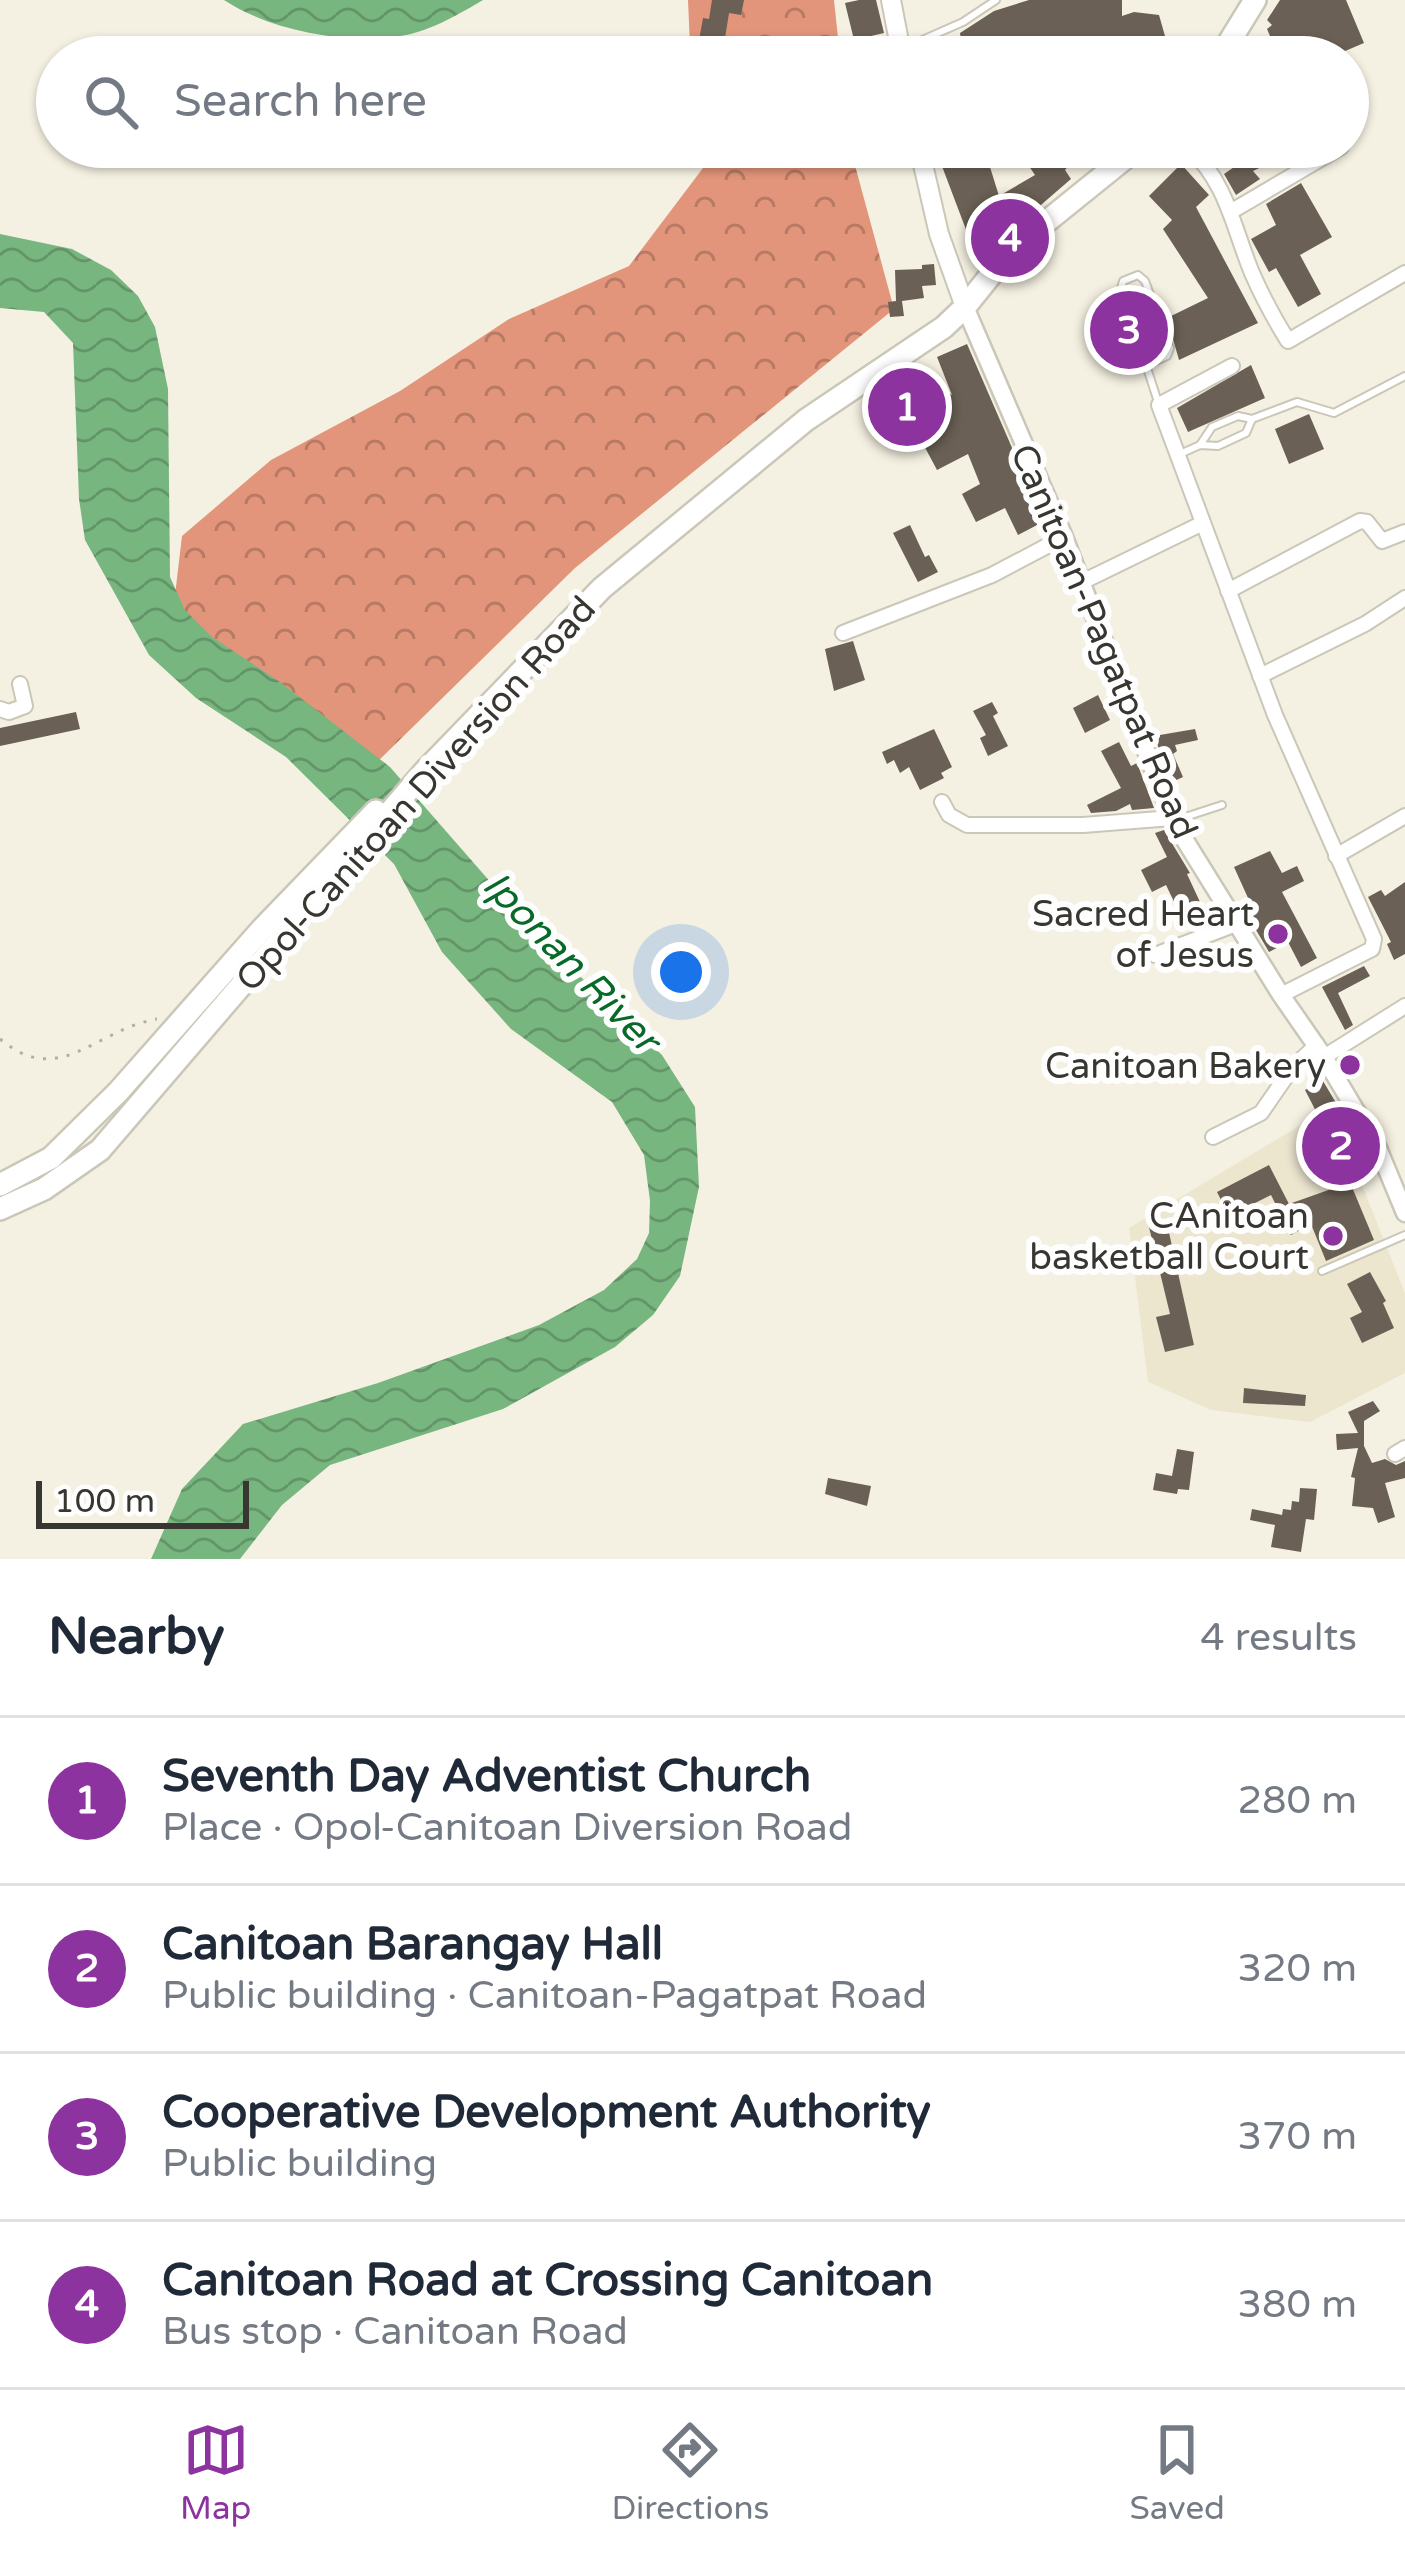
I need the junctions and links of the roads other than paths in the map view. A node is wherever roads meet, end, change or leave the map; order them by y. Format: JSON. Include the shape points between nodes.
{"nodes":[{"id":1,"x":891,"y":0,"type":"edge"},
{"id":2,"x":996,"y":0,"type":"edge"},
{"id":3,"x":1255,"y":0,"type":"edge"},
{"id":4,"x":898,"y":36,"type":"edge"},
{"id":5,"x":935,"y":36,"type":"edge"},
{"id":6,"x":1233,"y":36,"type":"edge"},
{"id":7,"x":925,"y":168,"type":"edge"},
{"id":8,"x":1101,"y":168,"type":"edge"},
{"id":9,"x":1112,"y":168,"type":"edge"},
{"id":10,"x":1208,"y":168,"type":"edge"},
{"id":11,"x":1306,"y":168,"type":"edge"},
{"id":12,"x":1103,"y":175,"type":"junction"},
{"id":13,"x":1232,"y":212,"type":"junction"},
{"id":14,"x":1405,"y":273,"type":"edge"},
{"id":15,"x":963,"y":301,"type":"junction"},
{"id":16,"x":1145,"y":366,"type":"junction"},
{"id":17,"x":1232,"y":366,"type":"dead end"},
{"id":18,"x":1405,"y":376,"type":"edge"},
{"id":19,"x":1159,"y":405,"type":"junction"},
{"id":20,"x":1252,"y":419,"type":"junction"},
{"id":21,"x":1200,"y":445,"type":"junction"},
{"id":22,"x":1177,"y":456,"type":"junction"},
{"id":23,"x":1203,"y":524,"type":"junction"},
{"id":24,"x":1405,"y":532,"type":"edge"},
{"id":25,"x":1064,"y":537,"type":"junction"},
{"id":26,"x":1082,"y":582,"type":"junction"},
{"id":27,"x":1228,"y":591,"type":"junction"},
{"id":28,"x":1405,"y":598,"type":"edge"},
{"id":29,"x":843,"y":633,"type":"dead end"},
{"id":30,"x":1260,"y":676,"type":"junction"},
{"id":31,"x":20,"y":684,"type":"dead end"},
{"id":32,"x":0,"y":709,"type":"edge"},
{"id":33,"x":406,"y":794,"type":"junction"},
{"id":34,"x":942,"y":802,"type":"dead end"},
{"id":35,"x":1222,"y":805,"type":"dead end"},
{"id":36,"x":1405,"y":816,"type":"edge"},
{"id":37,"x":1172,"y":820,"type":"junction"},
{"id":38,"x":355,"y":841,"type":"junction"},
{"id":39,"x":1336,"y":856,"type":"junction"},
{"id":40,"x":1236,"y":924,"type":"junction"},
{"id":41,"x":1155,"y":955,"type":"dead end"},
{"id":42,"x":1281,"y":995,"type":"junction"},
{"id":43,"x":1405,"y":1006,"type":"edge"},
{"id":44,"x":1321,"y":1051,"type":"junction"},
{"id":45,"x":1213,"y":1137,"type":"dead end"},
{"id":46,"x":0,"y":1185,"type":"edge"},
{"id":47,"x":0,"y":1209,"type":"edge"},
{"id":48,"x":1405,"y":1213,"type":"edge"},
{"id":49,"x":1405,"y":1235,"type":"edge"},
{"id":50,"x":1322,"y":1271,"type":"dead end"}],
"edges":[{"from":1,"to":4,"type":"main road"},
{"from":2,"to":5,"type":"lane"},
{"from":3,"to":6,"type":"main road"},
{"from":7,"to":15,"type":"main road"},
{"from":8,"to":12,"type":"lane"},
{"from":9,"to":12,"type":"main road","name":"Opol-Canitoan Diversion Road"},
{"from":10,"to":13,"type":"street"},
{"from":11,"to":13,"type":"street"},
{"from":12,"to":15,"type":"main road","name":"Opol-Canitoan Diversion Road"},
{"from":13,"to":14,"type":"street","via":[[1288,340]]},
{"from":15,"to":25,"type":"street","name":"Canitoan-Pagatpat Road"},
{"from":15,"to":33,"type":"main road","name":"Opol-Canitoan Diversion Road","via":[[602,588]]},
{"from":16,"to":16,"type":"lane","via":[[1170,348],[1138,275],[1121,289]]},
{"from":16,"to":19,"type":"lane"},
{"from":17,"to":19,"type":"street"},
{"from":18,"to":20,"type":"lane","via":[[1334,413],[1297,402]]},
{"from":19,"to":22,"type":"street"},
{"from":20,"to":21,"type":"lane","via":[[1246,433]]},
{"from":20,"to":21,"type":"lane","via":[[1212,427]]},
{"from":21,"to":22,"type":"lane"},
{"from":22,"to":23,"type":"street"},
{"from":23,"to":26,"type":"street"},
{"from":23,"to":27,"type":"street"},
{"from":24,"to":27,"type":"street","via":[[1382,541],[1360,520]]},
{"from":25,"to":26,"type":"street","name":"Canitoan-Pagatpat Road"},
{"from":25,"to":29,"type":"street","via":[[992,575]]},
{"from":26,"to":37,"type":"street","name":"Canitoan-Pagatpat Road"},
{"from":27,"to":30,"type":"street"},
{"from":28,"to":30,"type":"street"},
{"from":30,"to":39,"type":"street"},
{"from":31,"to":32,"type":"street","via":[[25,706]]},
{"from":33,"to":38,"type":"main road","name":"Opol-Canitoan Diversion Road"},
{"from":33,"to":38,"type":"main road","name":"Opol-Canitoan Diversion Road","via":[[368,816]]},
{"from":34,"to":37,"type":"street","via":[[967,825]]},
{"from":35,"to":37,"type":"lane"},
{"from":36,"to":39,"type":"street"},
{"from":37,"to":40,"type":"street","name":"Canitoan-Pagatpat Road"},
{"from":38,"to":46,"type":"main road","name":"Opol-Canitoan Diversion Road","via":[[51,1158]]},
{"from":38,"to":47,"type":"main road","name":"Opol-Canitoan Diversion Road","via":[[100,1150]]},
{"from":39,"to":42,"type":"street","via":[[1372,949]]},
{"from":40,"to":41,"type":"street"},
{"from":40,"to":42,"type":"street","name":"Canitoan-Pagatpat Road"},
{"from":42,"to":44,"type":"street","name":"Canitoan-Pagatpat Road"},
{"from":43,"to":44,"type":"street"},
{"from":44,"to":45,"type":"street","via":[[1292,1068],[1261,1113]]},
{"from":44,"to":48,"type":"street","name":"Canitoan-Pagatpat Road"},
{"from":49,"to":50,"type":"lane"}]}
